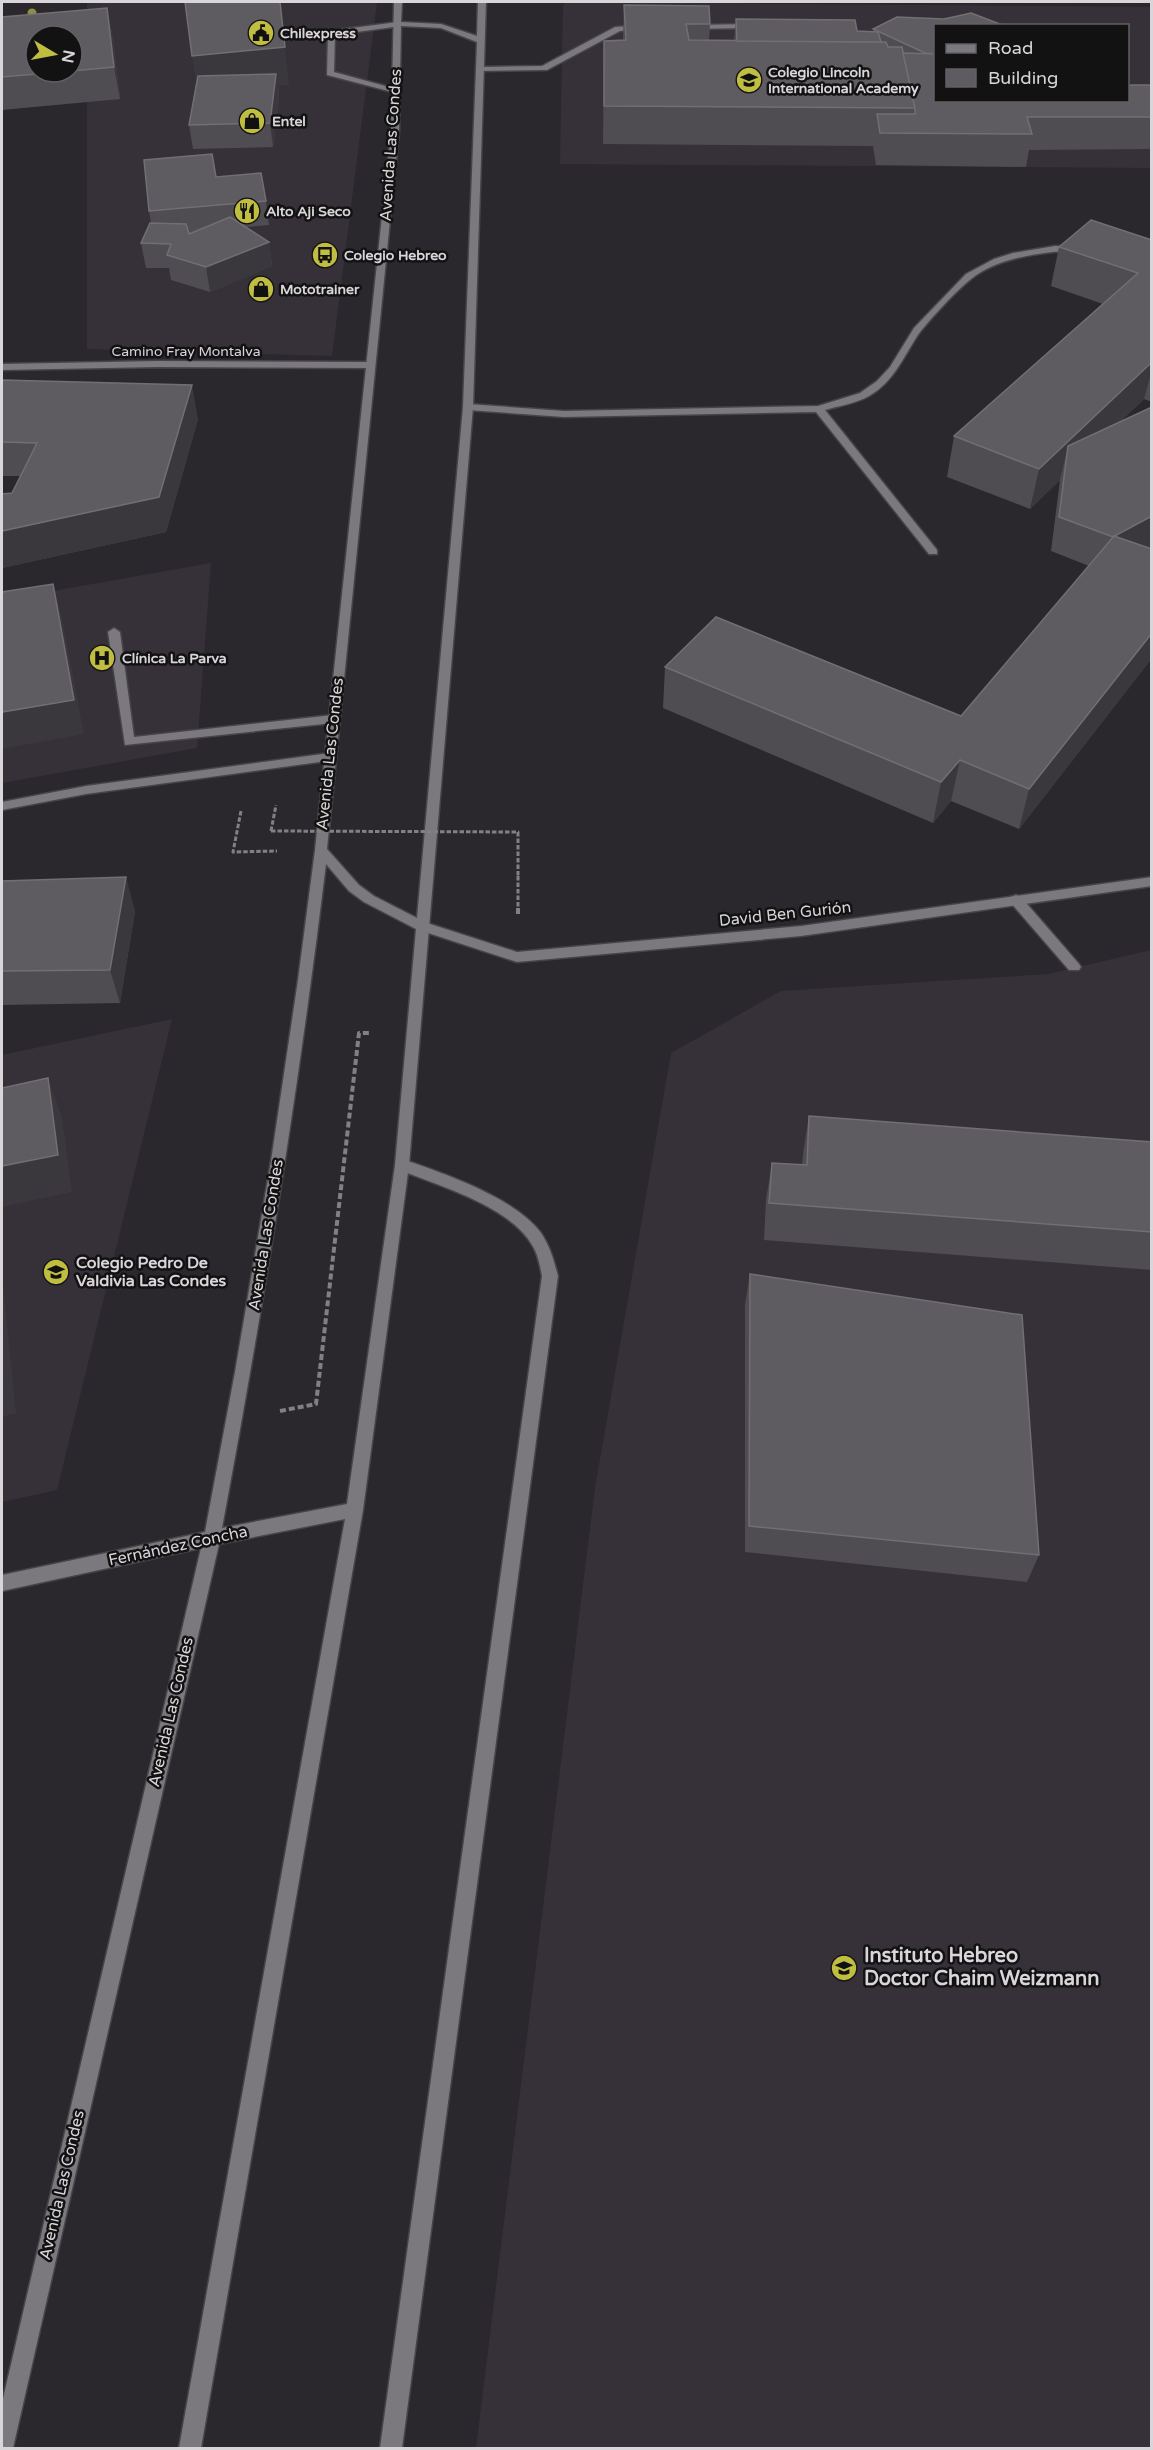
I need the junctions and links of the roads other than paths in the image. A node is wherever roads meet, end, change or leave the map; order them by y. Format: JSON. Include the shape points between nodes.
{"nodes":[{"id":1,"x":398,"y":2,"type":"edge"},
{"id":2,"x":482,"y":2,"type":"edge"},
{"id":3,"x":398,"y":24,"type":"junction"},
{"id":4,"x":751,"y":26,"type":"edge"},
{"id":5,"x":651,"y":27,"type":"edge"},
{"id":6,"x":684,"y":27,"type":"edge"},
{"id":7,"x":481,"y":41,"type":"junction"},
{"id":8,"x":480,"y":69,"type":"junction"},
{"id":9,"x":397,"y":93,"type":"junction"},
{"id":10,"x":1087,"y":249,"type":"edge"},
{"id":11,"x":370,"y":365,"type":"junction"},
{"id":12,"x":2,"y":367,"type":"edge"},
{"id":13,"x":468,"y":407,"type":"junction"},
{"id":14,"x":819,"y":409,"type":"junction"},
{"id":15,"x":933,"y":552,"type":"dead end"},
{"id":16,"x":114,"y":632,"type":"dead end"},
{"id":17,"x":333,"y":719,"type":"junction"},
{"id":18,"x":330,"y":757,"type":"junction"},
{"id":19,"x":2,"y":806,"type":"edge"},
{"id":20,"x":321,"y":850,"type":"junction"},
{"id":21,"x":1152,"y":880,"type":"edge"},
{"id":22,"x":1016,"y":900,"type":"junction"},
{"id":23,"x":424,"y":927,"type":"junction"},
{"id":24,"x":1074,"y":967,"type":"dead end"},
{"id":25,"x":402,"y":1165,"type":"junction"},
{"id":26,"x":355,"y":1510,"type":"junction"},
{"id":27,"x":212,"y":1538,"type":"junction"},
{"id":28,"x":2,"y":1583,"type":"edge"},
{"id":29,"x":3,"y":2436,"type":"edge"},
{"id":30,"x":190,"y":2448,"type":"edge"},
{"id":31,"x":391,"y":2448,"type":"edge"}],
"edges":[{"from":1,"to":3,"type":"main road","name":"Avenida Las Condes"},
{"from":2,"to":7,"type":"main road"},
{"from":3,"to":7,"type":"main road","via":[[456,28]]},
{"from":3,"to":9,"type":"main road","name":"Avenida Las Condes"},
{"from":3,"to":9,"type":"main road","via":[[331,33],[330,73]]},
{"from":4,"to":6,"type":"main road"},
{"from":5,"to":8,"type":"main road","via":[[618,29],[544,68]]},
{"from":7,"to":8,"type":"main road"},
{"from":8,"to":13,"type":"main road"},
{"from":9,"to":11,"type":"main road","name":"Avenida Las Condes"},
{"from":10,"to":14,"type":"main road","via":[[1016,255],[969,276],[917,330],[881,383],[864,395]]},
{"from":11,"to":12,"type":"main road","name":"Camino Fray Montalva"},
{"from":11,"to":17,"type":"main road","name":"Avenida Las Condes"},
{"from":13,"to":14,"type":"main road","via":[[564,414]]},
{"from":13,"to":23,"type":"main road"},
{"from":14,"to":15,"type":"main road"},
{"from":16,"to":17,"type":"main road","via":[[129,742]]},
{"from":17,"to":18,"type":"main road","name":"Avenida Las Condes"},
{"from":18,"to":19,"type":"main road","via":[[86,790]]},
{"from":18,"to":20,"type":"main road","name":"Avenida Las Condes"},
{"from":20,"to":23,"type":"main road","name":"David Ben Gurión","via":[[354,888]]},
{"from":20,"to":27,"type":"main road","name":"Avenida Las Condes","via":[[278,1161]]},
{"from":21,"to":22,"type":"main road","name":"David Ben Gurión"},
{"from":22,"to":23,"type":"main road","name":"David Ben Gurión","via":[[801,931],[517,957]]},
{"from":22,"to":24,"type":"main road"},
{"from":23,"to":25,"type":"main road"},
{"from":25,"to":26,"type":"main road"},
{"from":25,"to":31,"type":"main road","via":[[509,1214],[530,1230],[543,1251],[550,1276]]},
{"from":26,"to":27,"type":"main road","name":"Fernández Concha"},
{"from":26,"to":30,"type":"main road"},
{"from":27,"to":28,"type":"main road","name":"Fernández Concha"},
{"from":27,"to":29,"type":"main road","name":"Avenida Las Condes"}]}
